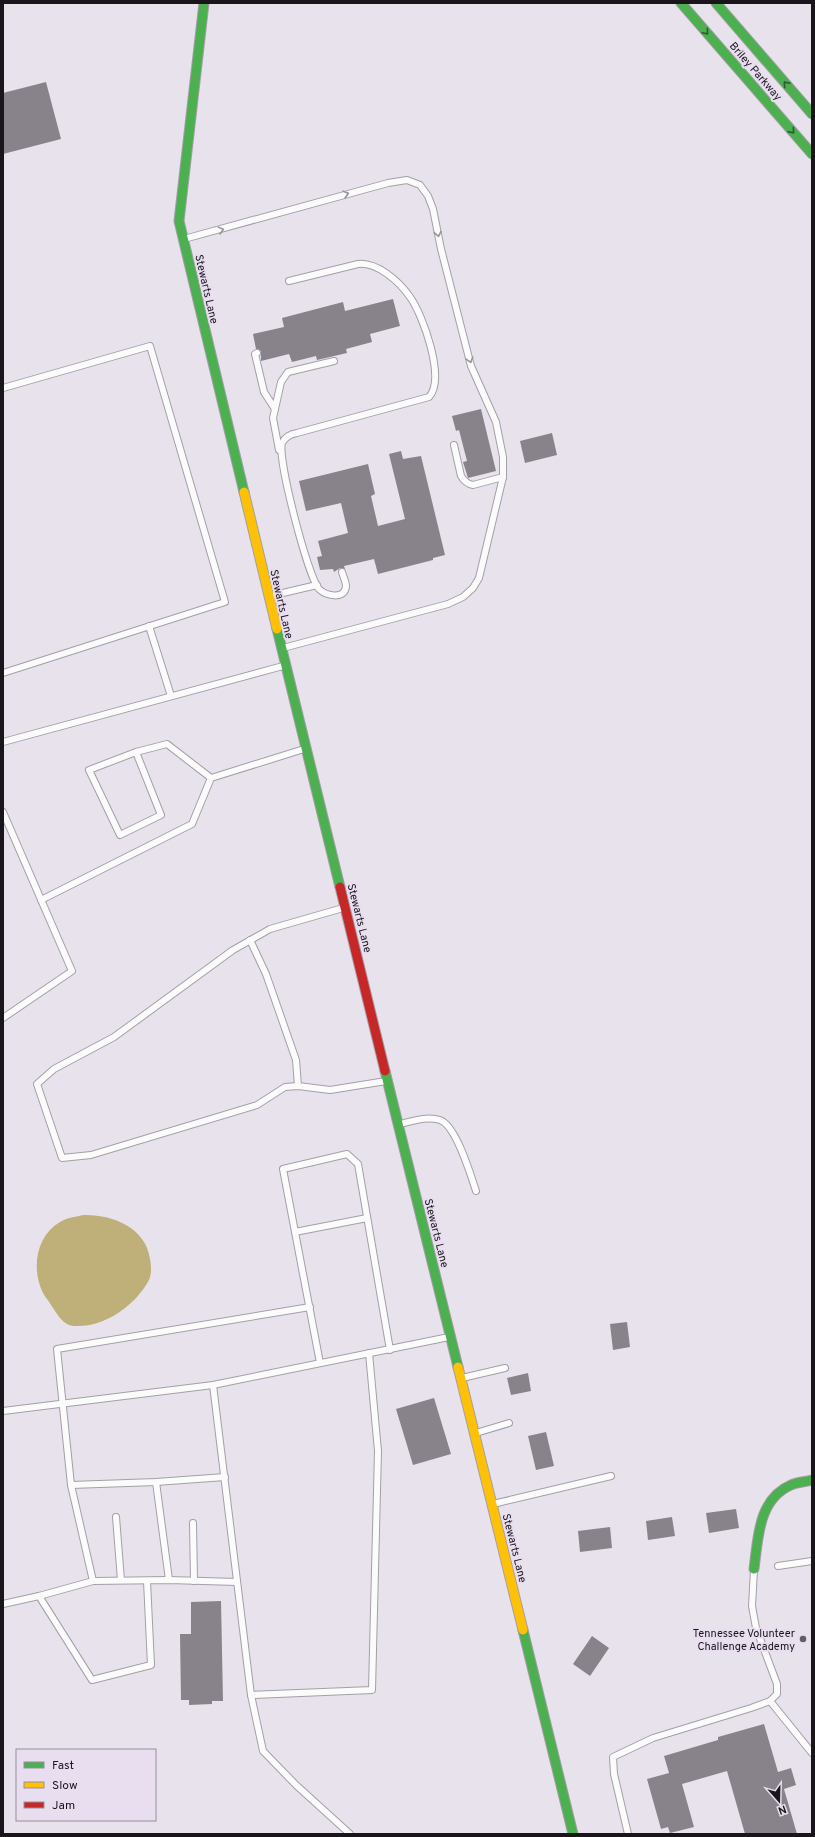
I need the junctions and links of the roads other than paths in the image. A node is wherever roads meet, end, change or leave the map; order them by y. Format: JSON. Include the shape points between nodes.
{"nodes":[{"id":1,"x":204,"y":3,"type":"edge"},
{"id":2,"x":681,"y":3,"type":"edge"},
{"id":3,"x":716,"y":3,"type":"edge"},
{"id":4,"x":812,"y":114,"type":"edge"},
{"id":5,"x":812,"y":154,"type":"edge"},
{"id":6,"x":183,"y":239,"type":"junction"},
{"id":7,"x":288,"y":281,"type":"dead end"},
{"id":8,"x":258,"y":353,"type":"dead end"},
{"id":9,"x":334,"y":361,"type":"dead end"},
{"id":10,"x":3,"y":388,"type":"edge"},
{"id":11,"x":275,"y":409,"type":"junction"},
{"id":12,"x":454,"y":445,"type":"dead end"},
{"id":13,"x":282,"y":460,"type":"junction"},
{"id":14,"x":503,"y":477,"type":"junction"},
{"id":15,"x":342,"y":572,"type":"dead end"},
{"id":16,"x":317,"y":585,"type":"junction"},
{"id":17,"x":268,"y":596,"type":"junction"},
{"id":18,"x":149,"y":626,"type":"junction"},
{"id":19,"x":281,"y":648,"type":"junction"},
{"id":20,"x":285,"y":665,"type":"junction"},
{"id":21,"x":3,"y":673,"type":"edge"},
{"id":22,"x":171,"y":696,"type":"junction"},
{"id":23,"x":3,"y":742,"type":"edge"},
{"id":24,"x":305,"y":749,"type":"junction"},
{"id":25,"x":136,"y":752,"type":"junction"},
{"id":26,"x":211,"y":778,"type":"junction"},
{"id":27,"x":3,"y":812,"type":"edge"},
{"id":28,"x":41,"y":900,"type":"junction"},
{"id":29,"x":345,"y":907,"type":"junction"},
{"id":30,"x":250,"y":940,"type":"junction"},
{"id":31,"x":3,"y":1018,"type":"edge"},
{"id":32,"x":387,"y":1081,"type":"junction"},
{"id":33,"x":298,"y":1086,"type":"junction"},
{"id":34,"x":398,"y":1124,"type":"junction"},
{"id":35,"x":476,"y":1192,"type":"dead end"},
{"id":36,"x":367,"y":1218,"type":"junction"},
{"id":37,"x":295,"y":1232,"type":"junction"},
{"id":38,"x":310,"y":1307,"type":"junction"},
{"id":39,"x":450,"y":1337,"type":"junction"},
{"id":40,"x":390,"y":1350,"type":"junction"},
{"id":41,"x":369,"y":1353,"type":"junction"},
{"id":42,"x":320,"y":1363,"type":"junction"},
{"id":43,"x":505,"y":1368,"type":"dead end"},
{"id":44,"x":461,"y":1379,"type":"junction"},
{"id":45,"x":213,"y":1385,"type":"junction"},
{"id":46,"x":64,"y":1403,"type":"junction"},
{"id":47,"x":3,"y":1411,"type":"edge"},
{"id":48,"x":509,"y":1423,"type":"dead end"},
{"id":49,"x":474,"y":1433,"type":"junction"},
{"id":50,"x":611,"y":1476,"type":"dead end"},
{"id":51,"x":225,"y":1477,"type":"junction"},
{"id":52,"x":812,"y":1480,"type":"edge"},
{"id":53,"x":156,"y":1482,"type":"junction"},
{"id":54,"x":71,"y":1485,"type":"junction"},
{"id":55,"x":492,"y":1505,"type":"junction"},
{"id":56,"x":116,"y":1517,"type":"dead end"},
{"id":57,"x":193,"y":1522,"type":"dead end"},
{"id":58,"x":812,"y":1561,"type":"edge"},
{"id":59,"x":778,"y":1566,"type":"dead end"},
{"id":60,"x":754,"y":1570,"type":"joint"},
{"id":61,"x":121,"y":1580,"type":"junction"},
{"id":62,"x":169,"y":1580,"type":"junction"},
{"id":63,"x":93,"y":1581,"type":"junction"},
{"id":64,"x":147,"y":1581,"type":"junction"},
{"id":65,"x":194,"y":1581,"type":"junction"},
{"id":66,"x":237,"y":1582,"type":"junction"},
{"id":67,"x":39,"y":1596,"type":"junction"},
{"id":68,"x":3,"y":1604,"type":"edge"},
{"id":69,"x":251,"y":1695,"type":"junction"},
{"id":70,"x":770,"y":1701,"type":"junction"},
{"id":71,"x":812,"y":1753,"type":"edge"},
{"id":72,"x":350,"y":1834,"type":"edge"},
{"id":73,"x":573,"y":1834,"type":"edge"},
{"id":74,"x":628,"y":1834,"type":"edge"}],
"edges":[{"from":1,"to":6,"type":"main road","name":"Stewarts Lane","via":[[180,201],[179,220]]},
{"from":2,"to":5,"type":"main road","name":"Briley Parkway","one_way":true},
{"from":4,"to":3,"type":"main road","name":"Briley Parkway","one_way":true},
{"from":6,"to":14,"type":"lane","one_way":true,"via":[[388,183],[407,180],[420,185],[433,209],[471,366],[496,422],[503,457]]},
{"from":6,"to":17,"type":"main road","name":"Stewarts Lane"},
{"from":7,"to":13,"type":"lane","via":[[365,263],[381,270],[410,296],[418,309],[427,336],[435,378],[432,394],[425,399],[291,434],[282,442]]},
{"from":8,"to":11,"type":"lane","via":[[255,354],[263,390]]},
{"from":9,"to":11,"type":"lane","via":[[287,374],[279,384]]},
{"from":10,"to":18,"type":"lane","via":[[150,346],[225,602]]},
{"from":11,"to":13,"type":"lane","via":[[273,421]]},
{"from":12,"to":14,"type":"lane","via":[[461,476],[469,484]]},
{"from":13,"to":16,"type":"lane","via":[[290,500]]},
{"from":14,"to":19,"type":"lane","via":[[479,578],[463,597],[427,610]]},
{"from":15,"to":16,"type":"lane","via":[[346,587],[338,595],[325,594]]},
{"from":16,"to":17,"type":"lane"},
{"from":17,"to":19,"type":"main road","name":"Stewarts Lane"},
{"from":18,"to":21,"type":"lane"},
{"from":18,"to":22,"type":"lane"},
{"from":19,"to":20,"type":"main road","name":"Stewarts Lane"},
{"from":20,"to":22,"type":"lane"},
{"from":20,"to":24,"type":"main road","name":"Stewarts Lane"},
{"from":22,"to":23,"type":"lane"},
{"from":24,"to":26,"type":"lane"},
{"from":24,"to":29,"type":"main road","name":"Stewarts Lane"},
{"from":25,"to":25,"type":"lane","via":[[161,815],[120,835],[89,770]]},
{"from":25,"to":26,"type":"lane","via":[[167,744]]},
{"from":26,"to":28,"type":"lane","via":[[192,824]]},
{"from":27,"to":28,"type":"lane"},
{"from":28,"to":31,"type":"lane","via":[[72,971]]},
{"from":29,"to":30,"type":"lane","via":[[270,929]]},
{"from":29,"to":32,"type":"main road","name":"Stewarts Lane"},
{"from":30,"to":33,"type":"lane","via":[[266,974],[296,1060]]},
{"from":30,"to":33,"type":"lane","via":[[232,950],[114,1037],[54,1069],[36,1084],[62,1158],[91,1155],[257,1105],[285,1087]]},
{"from":32,"to":33,"type":"lane","via":[[330,1090]]},
{"from":32,"to":34,"type":"main road","name":"Stewarts Lane"},
{"from":34,"to":35,"type":"lane","via":[[430,1118],[442,1120],[449,1126]]},
{"from":34,"to":39,"type":"main road","name":"Stewarts Lane"},
{"from":36,"to":37,"type":"lane"},
{"from":36,"to":37,"type":"lane","via":[[358,1164],[347,1154],[283,1169]]},
{"from":36,"to":40,"type":"lane"},
{"from":37,"to":38,"type":"lane"},
{"from":38,"to":42,"type":"lane"},
{"from":38,"to":46,"type":"lane","via":[[57,1349]]},
{"from":39,"to":40,"type":"lane"},
{"from":39,"to":44,"type":"main road","name":"Stewarts Lane"},
{"from":40,"to":41,"type":"lane"},
{"from":41,"to":42,"type":"lane"},
{"from":41,"to":69,"type":"lane","via":[[378,1451],[372,1690]]},
{"from":42,"to":45,"type":"lane"},
{"from":43,"to":44,"type":"lane"},
{"from":44,"to":49,"type":"main road","name":"Stewarts Lane"},
{"from":45,"to":46,"type":"lane"},
{"from":45,"to":51,"type":"lane"},
{"from":46,"to":47,"type":"lane"},
{"from":46,"to":54,"type":"lane"},
{"from":48,"to":49,"type":"lane"},
{"from":49,"to":55,"type":"main road","name":"Stewarts Lane"},
{"from":50,"to":55,"type":"lane"},
{"from":51,"to":53,"type":"lane"},
{"from":51,"to":66,"type":"lane"},
{"from":52,"to":60,"type":"main road","via":[[791,1484],[780,1490],[767,1505],[758,1536]]},
{"from":53,"to":54,"type":"lane"},
{"from":53,"to":62,"type":"lane"},
{"from":54,"to":63,"type":"lane"},
{"from":55,"to":73,"type":"main road","name":"Stewarts Lane"},
{"from":56,"to":61,"type":"lane"},
{"from":57,"to":65,"type":"lane"},
{"from":58,"to":59,"type":"lane"},
{"from":60,"to":70,"type":"lane","via":[[752,1606],[756,1628],[777,1684],[778,1694]]},
{"from":61,"to":63,"type":"lane"},
{"from":61,"to":64,"type":"lane"},
{"from":62,"to":64,"type":"lane"},
{"from":62,"to":65,"type":"lane"},
{"from":63,"to":67,"type":"lane"},
{"from":64,"to":67,"type":"lane","via":[[151,1665],[92,1680]]},
{"from":65,"to":66,"type":"lane"},
{"from":66,"to":69,"type":"lane"},
{"from":67,"to":68,"type":"lane"},
{"from":69,"to":72,"type":"lane","via":[[263,1752]]},
{"from":70,"to":71,"type":"lane"},
{"from":70,"to":74,"type":"lane","via":[[653,1738],[613,1757],[614,1774]]}]}
